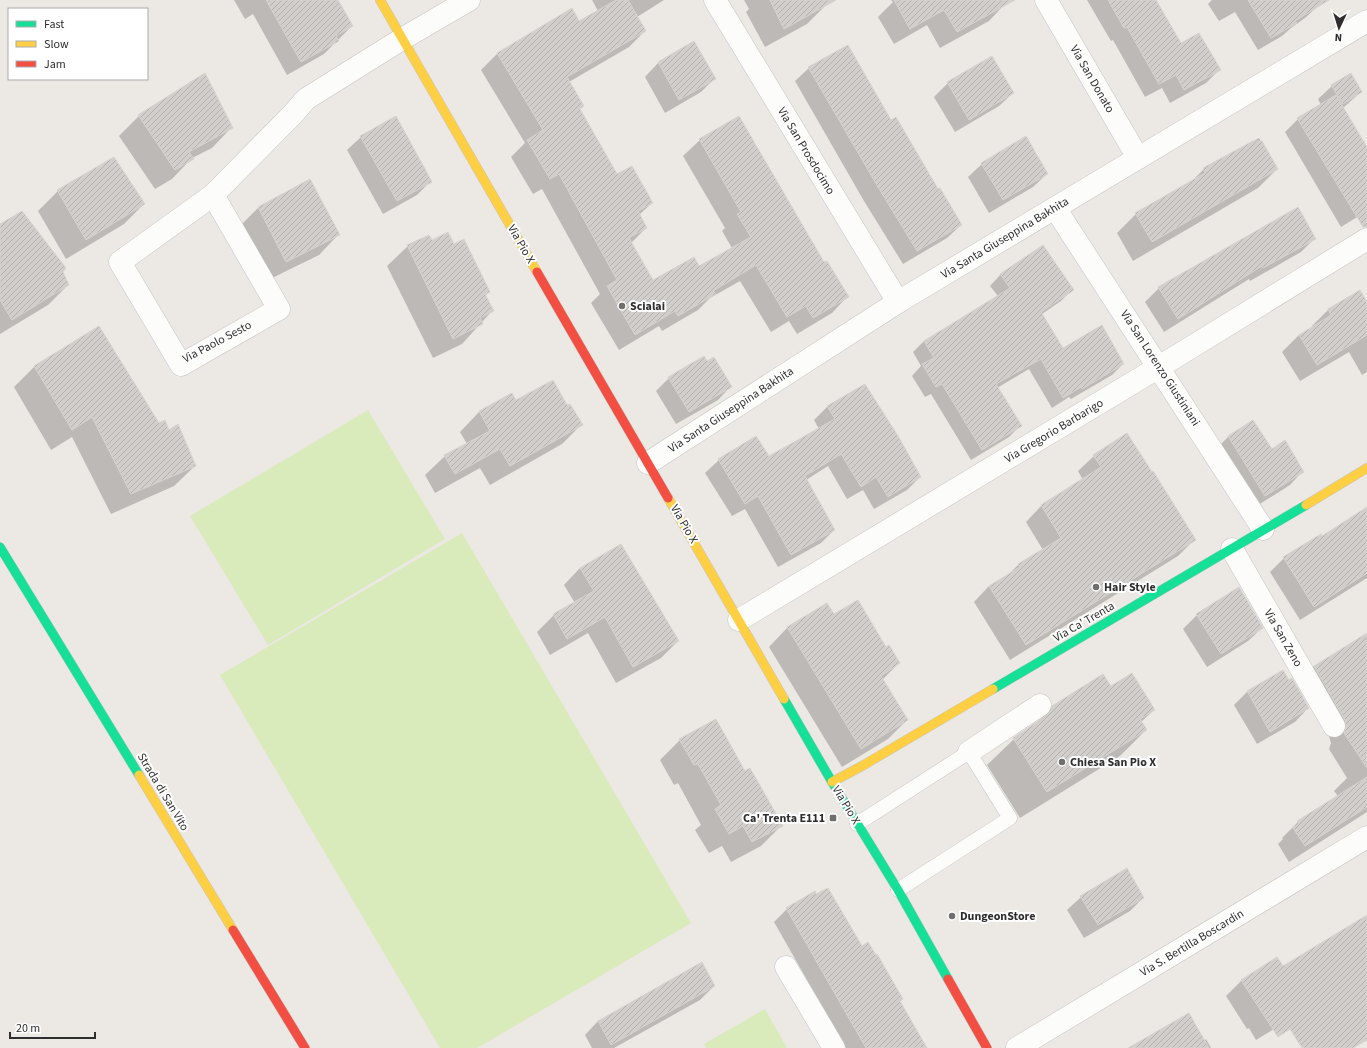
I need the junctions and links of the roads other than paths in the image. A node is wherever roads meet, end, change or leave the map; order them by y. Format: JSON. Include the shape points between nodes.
{"nodes":[{"id":1,"x":380,"y":0,"type":"edge"},
{"id":2,"x":469,"y":0,"type":"edge"},
{"id":3,"x":715,"y":0,"type":"edge"},
{"id":4,"x":1046,"y":0,"type":"edge"},
{"id":5,"x":1367,"y":21,"type":"edge"},
{"id":6,"x":402,"y":39,"type":"junction"},
{"id":7,"x":1138,"y":158,"type":"junction"},
{"id":8,"x":213,"y":195,"type":"junction"},
{"id":9,"x":1055,"y":208,"type":"junction"},
{"id":10,"x":1367,"y":239,"type":"edge"},
{"id":11,"x":898,"y":302,"type":"junction"},
{"id":12,"x":1159,"y":367,"type":"junction"},
{"id":13,"x":648,"y":463,"type":"junction"},
{"id":14,"x":1367,"y":468,"type":"edge"},
{"id":15,"x":1263,"y":529,"type":"junction"},
{"id":16,"x":0,"y":548,"type":"edge"},
{"id":17,"x":1232,"y":549,"type":"junction"},
{"id":18,"x":739,"y":620,"type":"junction"},
{"id":19,"x":1040,"y":705,"type":"dead end"},
{"id":20,"x":1334,"y":726,"type":"dead end"},
{"id":21,"x":969,"y":752,"type":"junction"},
{"id":22,"x":832,"y":782,"type":"junction"},
{"id":23,"x":857,"y":824,"type":"junction"},
{"id":24,"x":1367,"y":838,"type":"edge"},
{"id":25,"x":898,"y":890,"type":"junction"},
{"id":26,"x":786,"y":967,"type":"dead end"},
{"id":27,"x":305,"y":1048,"type":"edge"},
{"id":28,"x":834,"y":1048,"type":"edge"},
{"id":29,"x":987,"y":1048,"type":"edge"},
{"id":30,"x":1017,"y":1048,"type":"edge"}],
"edges":[{"from":1,"to":6,"type":"street","name":"Via Pio X"},
{"from":2,"to":6,"type":"street","name":"Via Paolo Sesto"},
{"from":3,"to":11,"type":"street","name":"Via San Prosdocimo"},
{"from":4,"to":7,"type":"street","name":"Via San Donato"},
{"from":5,"to":7,"type":"street","name":"Via Santa Giuseppina Bakhita"},
{"from":6,"to":8,"type":"street","name":"Via Paolo Sesto","via":[[306,99]]},
{"from":6,"to":13,"type":"street","name":"Via Pio X"},
{"from":7,"to":9,"type":"street","name":"Via Santa Giuseppina Bakhita"},
{"from":8,"to":8,"type":"street","name":"Via Paolo Sesto","via":[[120,262],[181,365],[279,309]]},
{"from":9,"to":11,"type":"street","name":"Via Santa Giuseppina Bakhita"},
{"from":9,"to":12,"type":"street","name":"Via San Lorenzo Giustiniani"},
{"from":10,"to":12,"type":"street","name":"Via Gregorio Barbarigo"},
{"from":11,"to":13,"type":"street","name":"Via Santa Giuseppina Bakhita"},
{"from":12,"to":15,"type":"street","name":"Via San Lorenzo Giustiniani"},
{"from":12,"to":18,"type":"street","name":"Via Gregorio Barbarigo"},
{"from":13,"to":18,"type":"street","name":"Via Pio X"},
{"from":14,"to":15,"type":"street","name":"Via Ca' Trenta"},
{"from":15,"to":17,"type":"street","name":"Via Ca' Trenta"},
{"from":16,"to":27,"type":"street","name":"Strada di San Vito"},
{"from":17,"to":20,"type":"street","name":"Via San Zeno"},
{"from":17,"to":22,"type":"street","name":"Via Ca' Trenta"},
{"from":18,"to":22,"type":"street","name":"Via Pio X"},
{"from":19,"to":21,"type":"street"},
{"from":21,"to":23,"type":"lane"},
{"from":21,"to":25,"type":"lane","via":[[1010,818]]},
{"from":22,"to":23,"type":"street","name":"Via Pio X"},
{"from":23,"to":25,"type":"street","name":"Via Pio X"},
{"from":24,"to":30,"type":"street","name":"Via S. Bertilla Boscardin"},
{"from":25,"to":29,"type":"street","name":"Via Pio X"},
{"from":26,"to":28,"type":"street"}]}
